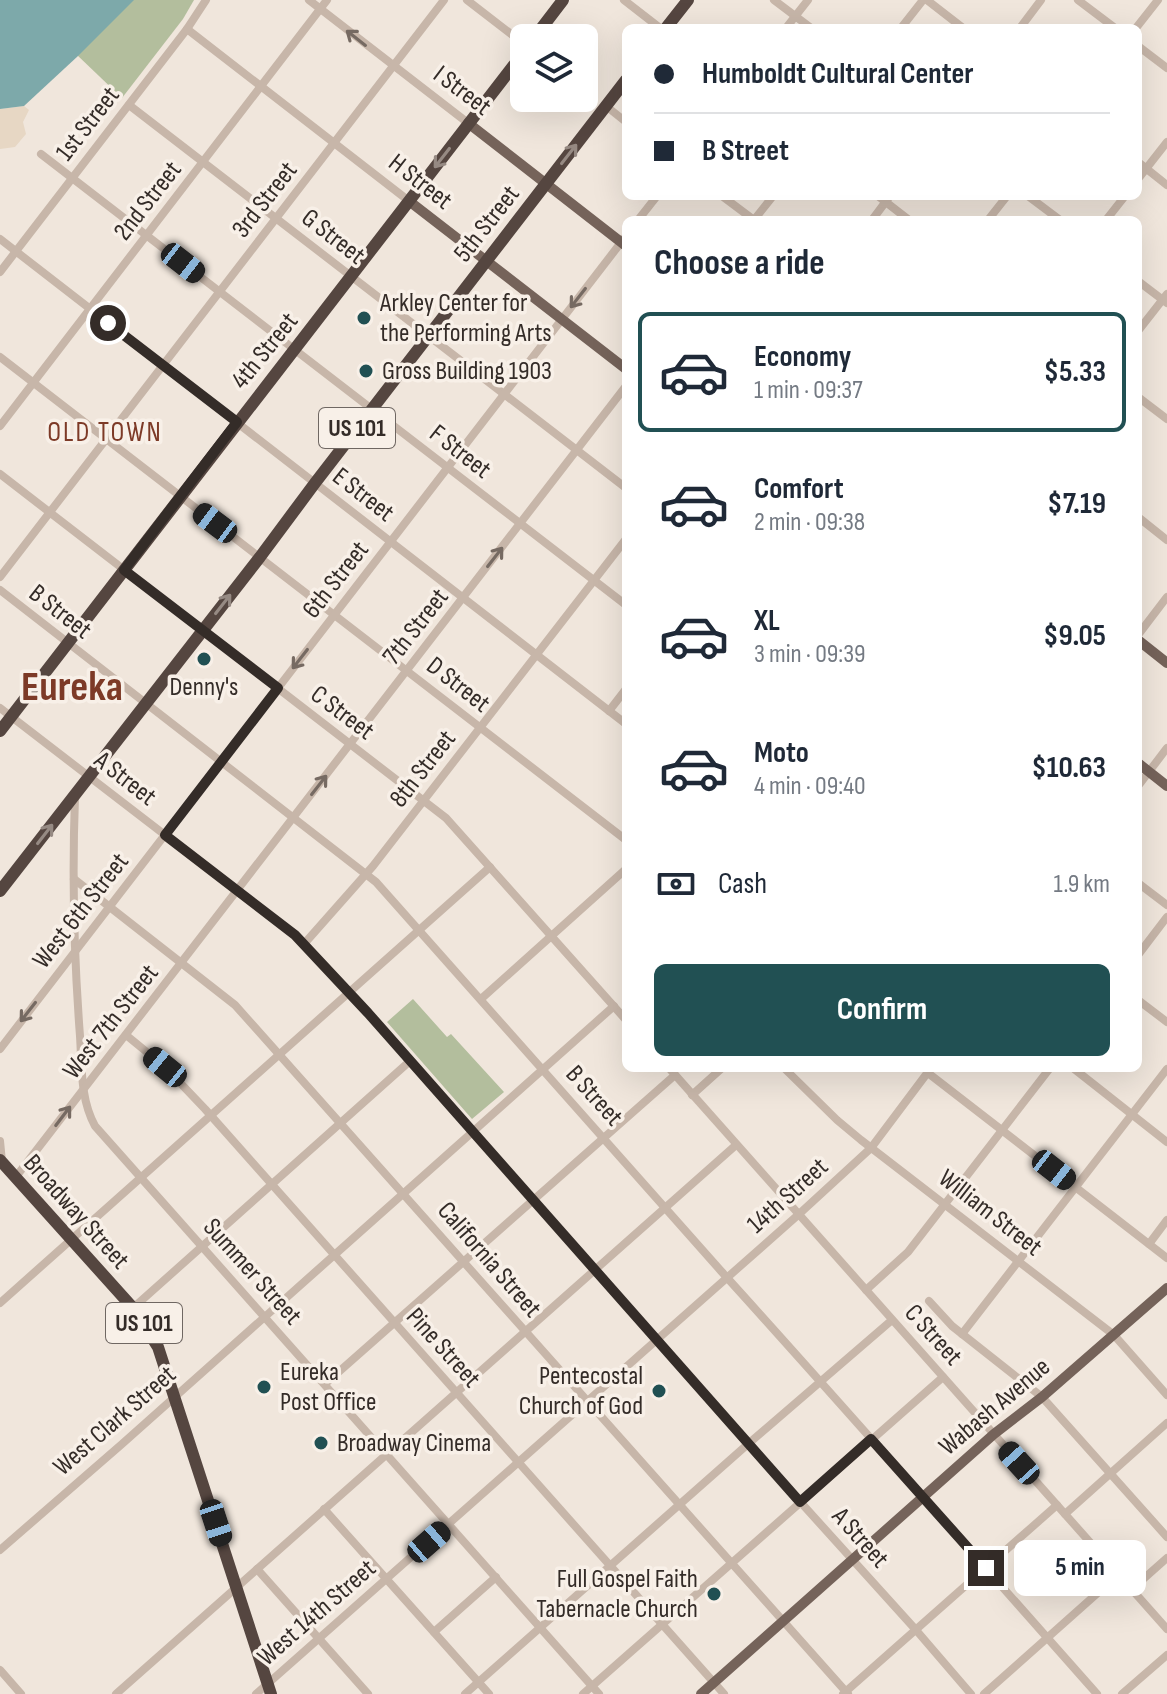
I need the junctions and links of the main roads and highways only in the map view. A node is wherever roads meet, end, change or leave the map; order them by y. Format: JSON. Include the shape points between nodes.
{"nodes":[{"id":1,"x":563,"y":0,"type":"edge"},
{"id":2,"x":688,"y":0,"type":"edge"},
{"id":3,"x":545,"y":24,"type":"edge"},
{"id":4,"x":667,"y":24,"type":"edge"},
{"id":5,"x":510,"y":70,"type":"edge"},
{"id":6,"x":622,"y":85,"type":"edge"},
{"id":7,"x":468,"y":123,"type":"junction"},
{"id":8,"x":546,"y":184,"type":"junction"},
{"id":9,"x":409,"y":201,"type":"junction"},
{"id":10,"x":622,"y":240,"type":"edge"},
{"id":11,"x":486,"y":261,"type":"junction"},
{"id":12,"x":622,"y":366,"type":"edge"},
{"id":13,"x":1142,"y":641,"type":"edge"},
{"id":14,"x":1167,"y":663,"type":"edge"},
{"id":15,"x":0,"y":731,"type":"edge"},
{"id":16,"x":1142,"y":766,"type":"edge"},
{"id":17,"x":1167,"y":786,"type":"edge"},
{"id":18,"x":0,"y":891,"type":"edge"},
{"id":19,"x":1,"y":1162,"type":"edge"},
{"id":20,"x":1167,"y":1288,"type":"edge"},
{"id":21,"x":270,"y":1689,"type":"edge"},
{"id":22,"x":701,"y":1694,"type":"edge"}],
"edges":[{"from":1,"to":3,"type":"highway"},
{"from":2,"to":4,"type":"highway"},
{"from":5,"to":7,"type":"highway","name":"4th Street"},
{"from":8,"to":6,"type":"highway","name":"5th Street","number":"US 101","one_way":true},
{"from":7,"to":8,"type":"main road","name":"I Street"},
{"from":7,"to":9,"type":"highway","name":"4th Street","one_way":true},
{"from":8,"to":10,"type":"main road","name":"I Street"},
{"from":8,"to":11,"type":"highway","name":"5th Street","number":"US 101"},
{"from":9,"to":11,"type":"main road","name":"H Street"},
{"from":9,"to":15,"type":"highway","name":"4th Street"},
{"from":11,"to":12,"type":"main road","name":"H Street"},
{"from":18,"to":11,"type":"highway","name":"5th Street","number":"US 101","one_way":true},
{"from":13,"to":14,"type":"main road"},
{"from":16,"to":17,"type":"main road"},
{"from":19,"to":21,"type":"highway","name":"Broadway Street","number":"US 101","via":[[133,1308],[158,1347]]},
{"from":20,"to":22,"type":"main road","name":"Wabash Avenue"}]}
